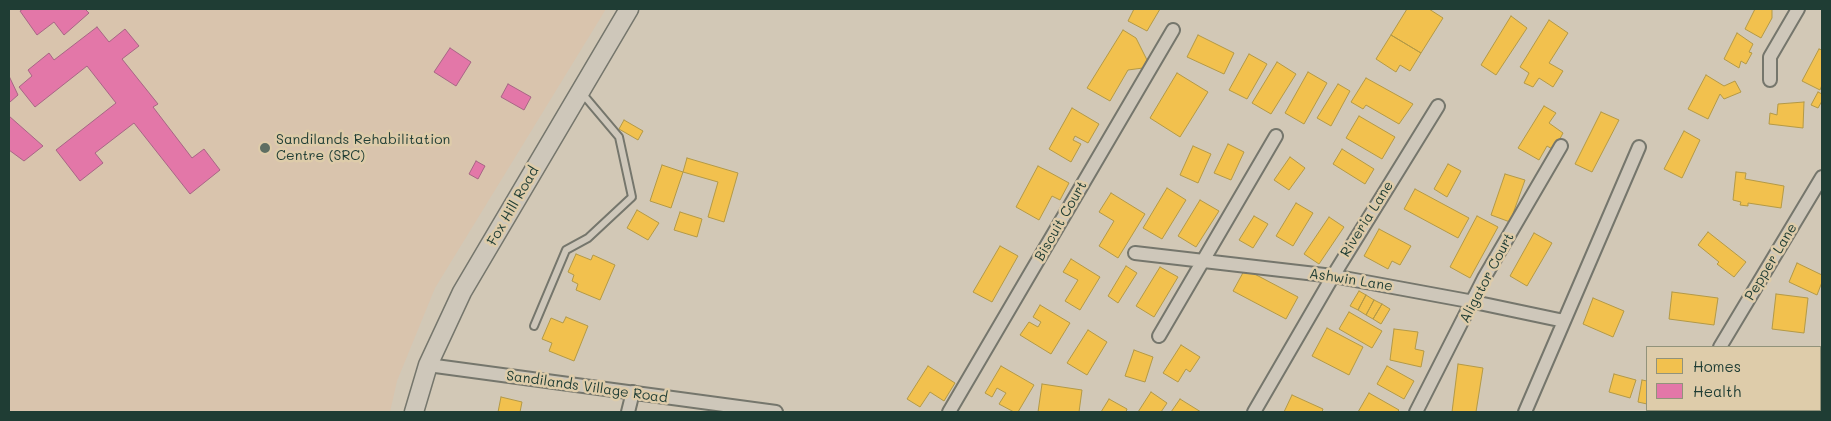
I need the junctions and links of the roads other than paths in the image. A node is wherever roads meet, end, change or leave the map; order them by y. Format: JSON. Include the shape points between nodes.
{"nodes":[{"id":1,"x":629,"y":9,"type":"edge"},
{"id":2,"x":1798,"y":9,"type":"edge"},
{"id":3,"x":1173,"y":30,"type":"dead end"},
{"id":4,"x":1770,"y":80,"type":"dead end"},
{"id":5,"x":580,"y":92,"type":"junction"},
{"id":6,"x":1438,"y":106,"type":"dead end"},
{"id":7,"x":1276,"y":136,"type":"dead end"},
{"id":8,"x":1561,"y":146,"type":"dead end"},
{"id":9,"x":1639,"y":147,"type":"dead end"},
{"id":10,"x":1822,"y":177,"type":"edge"},
{"id":11,"x":1135,"y":253,"type":"dead end"},
{"id":12,"x":1203,"y":261,"type":"junction"},
{"id":13,"x":1332,"y":276,"type":"junction"},
{"id":14,"x":1474,"y":302,"type":"junction"},
{"id":15,"x":1564,"y":321,"type":"junction"},
{"id":16,"x":534,"y":326,"type":"dead end"},
{"id":17,"x":1159,"y":336,"type":"dead end"},
{"id":18,"x":1721,"y":346,"type":"edge"},
{"id":19,"x":428,"y":365,"type":"junction"},
{"id":20,"x":633,"y":392,"type":"junction"},
{"id":21,"x":705,"y":408,"type":"edge"},
{"id":22,"x":414,"y":412,"type":"edge"},
{"id":23,"x":628,"y":412,"type":"edge"},
{"id":24,"x":776,"y":412,"type":"edge"},
{"id":25,"x":949,"y":412,"type":"edge"},
{"id":26,"x":1254,"y":412,"type":"edge"},
{"id":27,"x":1416,"y":412,"type":"edge"},
{"id":28,"x":1525,"y":412,"type":"edge"}],
"edges":[{"from":1,"to":5,"type":"main road","name":"Fox Hill Road"},
{"from":2,"to":4,"type":"street","via":[[1770,57]]},
{"from":3,"to":25,"type":"street","name":"Biscuit Court"},
{"from":5,"to":16,"type":"lane","via":[[619,137],[632,197],[588,238],[566,250]]},
{"from":5,"to":19,"type":"main road","name":"Fox Hill Road","via":[[462,292]]},
{"from":6,"to":13,"type":"street","name":"Riveria Lane"},
{"from":7,"to":12,"type":"street"},
{"from":8,"to":14,"type":"street","name":"Aligator Court","via":[[1484,278]]},
{"from":9,"to":15,"type":"street"},
{"from":10,"to":18,"type":"street","name":"Pepper Lane"},
{"from":11,"to":12,"type":"street","name":"Ashwin Lane"},
{"from":12,"to":13,"type":"street","name":"Ashwin Lane"},
{"from":12,"to":17,"type":"street"},
{"from":13,"to":14,"type":"street","name":"Ashwin Lane"},
{"from":13,"to":26,"type":"street","name":"Riveria Lane"},
{"from":14,"to":15,"type":"street","name":"Ashwin Lane"},
{"from":14,"to":27,"type":"street","name":"Aligator Court"},
{"from":15,"to":28,"type":"street"},
{"from":19,"to":20,"type":"street","name":"Sandilands Village Road"},
{"from":19,"to":22,"type":"main road","name":"Fox Hill Road"},
{"from":20,"to":21,"type":"street","name":"Sandilands Village Road"},
{"from":20,"to":23,"type":"street"},
{"from":21,"to":24,"type":"street","name":"Sandilands Village Road"}]}
